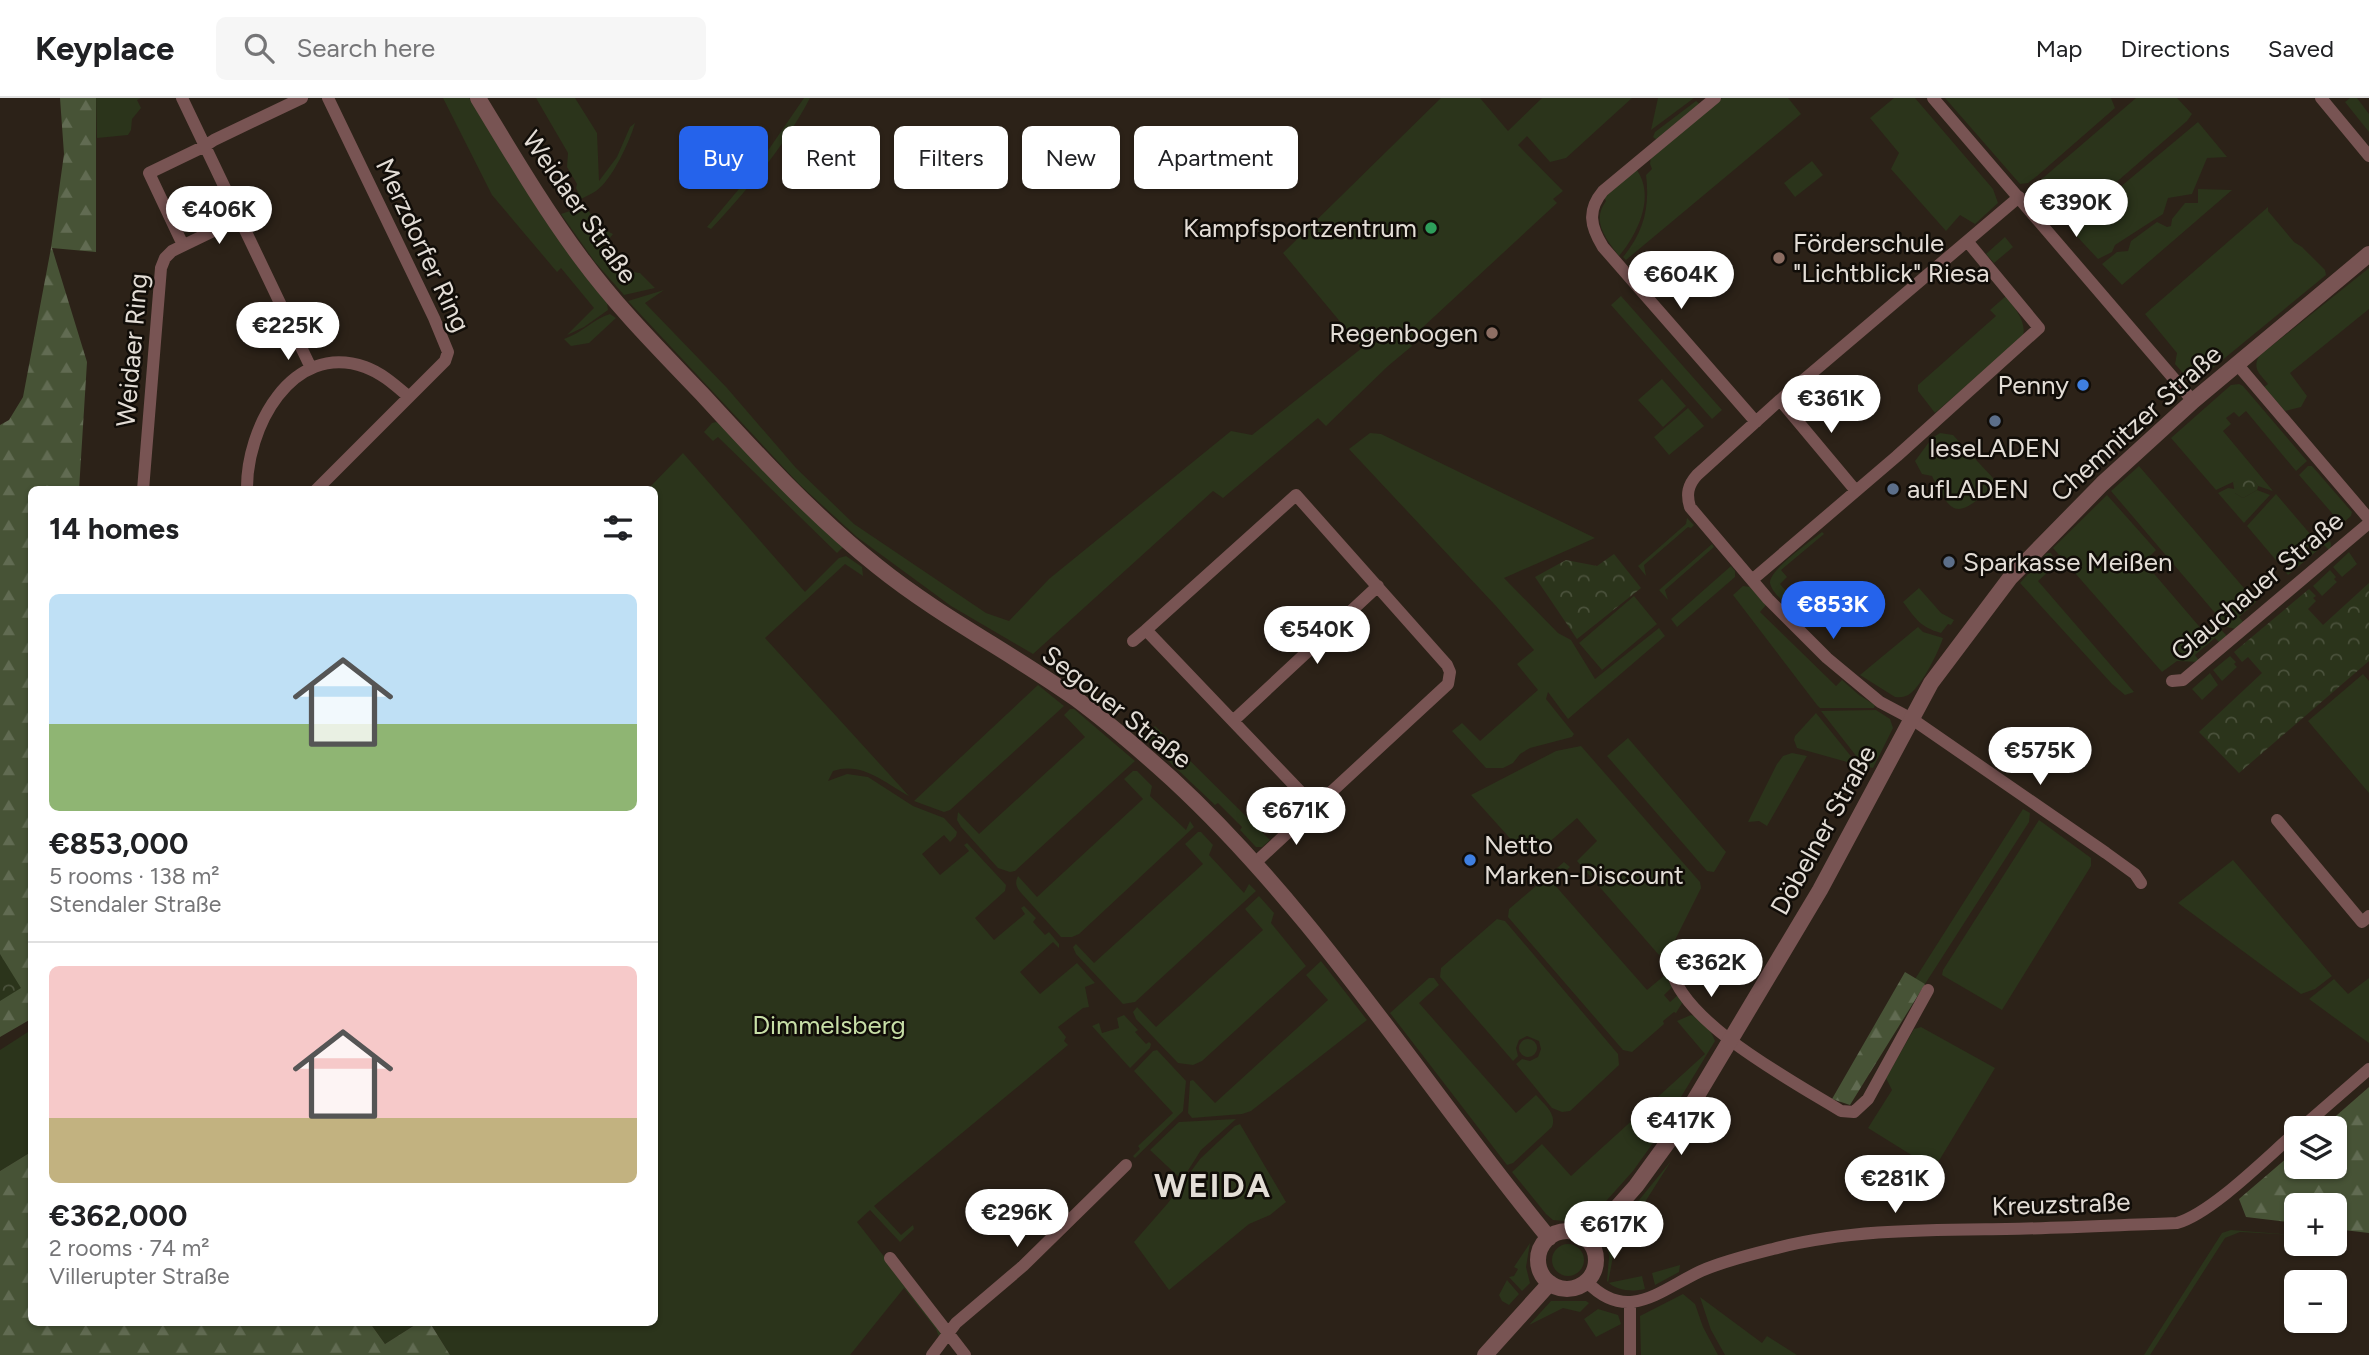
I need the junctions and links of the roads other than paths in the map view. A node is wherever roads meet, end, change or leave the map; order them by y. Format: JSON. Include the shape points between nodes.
{"nodes":[{"id":1,"x":182,"y":98,"type":"edge"},
{"id":2,"x":302,"y":98,"type":"edge"},
{"id":3,"x":328,"y":98,"type":"edge"},
{"id":4,"x":478,"y":98,"type":"edge"},
{"id":5,"x":1715,"y":98,"type":"edge"},
{"id":6,"x":1933,"y":98,"type":"edge"},
{"id":7,"x":2321,"y":98,"type":"edge"},
{"id":8,"x":205,"y":146,"type":"junction"},
{"id":9,"x":2369,"y":156,"type":"edge"},
{"id":10,"x":2018,"y":197,"type":"junction"},
{"id":11,"x":240,"y":218,"type":"junction"},
{"id":12,"x":1967,"y":242,"type":"junction"},
{"id":13,"x":183,"y":245,"type":"junction"},
{"id":14,"x":2369,"y":254,"type":"edge"},
{"id":15,"x":621,"y":307,"type":"joint"},
{"id":16,"x":2237,"y":364,"type":"junction"},
{"id":17,"x":311,"y":368,"type":"junction"},
{"id":18,"x":410,"y":397,"type":"junction"},
{"id":19,"x":1780,"y":400,"type":"junction"},
{"id":20,"x":2193,"y":401,"type":"junction"},
{"id":21,"x":1756,"y":422,"type":"junction"},
{"id":22,"x":143,"y":486,"type":"edge"},
{"id":23,"x":247,"y":486,"type":"edge"},
{"id":24,"x":320,"y":486,"type":"edge"},
{"id":25,"x":1856,"y":491,"type":"junction"},
{"id":26,"x":2369,"y":521,"type":"edge"},
{"id":27,"x":1749,"y":577,"type":"junction"},
{"id":28,"x":1378,"y":586,"type":"junction"},
{"id":29,"x":1146,"y":630,"type":"junction"},
{"id":30,"x":1133,"y":641,"type":"dead end"},
{"id":31,"x":2172,"y":681,"type":"dead end"},
{"id":32,"x":1912,"y":719,"type":"junction"},
{"id":33,"x":1234,"y":721,"type":"junction"},
{"id":34,"x":1315,"y":807,"type":"junction"},
{"id":35,"x":2277,"y":820,"type":"dead end"},
{"id":36,"x":1255,"y":863,"type":"junction"},
{"id":37,"x":2141,"y":883,"type":"dead end"},
{"id":38,"x":2369,"y":915,"type":"edge"},
{"id":39,"x":1671,"y":967,"type":"dead end"},
{"id":40,"x":1928,"y":990,"type":"dead end"},
{"id":41,"x":1729,"y":1041,"type":"junction"},
{"id":42,"x":2369,"y":1069,"type":"edge"},
{"id":43,"x":2314,"y":1116,"type":"edge"},
{"id":44,"x":2284,"y":1142,"type":"edge"},
{"id":45,"x":1126,"y":1165,"type":"dead end"},
{"id":46,"x":1549,"y":1238,"type":"junction"},
{"id":47,"x":1588,"y":1240,"type":"junction"},
{"id":48,"x":890,"y":1258,"type":"dead end"},
{"id":49,"x":1587,"y":1282,"type":"junction"},
{"id":50,"x":1550,"y":1283,"type":"junction"},
{"id":51,"x":1630,"y":1302,"type":"junction"},
{"id":52,"x":948,"y":1332,"type":"junction"},
{"id":53,"x":932,"y":1355,"type":"edge"},
{"id":54,"x":965,"y":1355,"type":"edge"},
{"id":55,"x":1485,"y":1355,"type":"edge"},
{"id":56,"x":1630,"y":1355,"type":"edge"}],
"edges":[{"from":1,"to":8,"type":"street"},
{"from":2,"to":8,"type":"street"},
{"from":3,"to":18,"type":"street","name":"Merzdorfer Ring","via":[[448,352],[445,361]]},
{"from":4,"to":15,"type":"street","name":"Weidaer Straße","via":[[552,217]]},
{"from":5,"to":21,"type":"street","via":[[1603,191],[1593,205],[1591,223],[1603,247]]},
{"from":6,"to":10,"type":"street"},
{"from":7,"to":9,"type":"street"},
{"from":8,"to":11,"type":"street"},
{"from":8,"to":13,"type":"street","via":[[149,173]]},
{"from":10,"to":12,"type":"street"},
{"from":10,"to":20,"type":"street"},
{"from":11,"to":13,"type":"street","name":"Weidaer Ring"},
{"from":11,"to":17,"type":"street"},
{"from":12,"to":19,"type":"street"},
{"from":12,"to":25,"type":"street","via":[[2039,328]]},
{"from":13,"to":22,"type":"street","name":"Weidaer Ring","via":[[165,258],[161,268]]},
{"from":14,"to":16,"type":"street","name":"Chemnitzer Straße"},
{"from":15,"to":36,"type":"street","name":"Segouer Straße","via":[[801,499],[851,545],[898,582],[1074,697],[1173,780]]},
{"from":16,"to":20,"type":"street","name":"Chemnitzer Straße"},
{"from":16,"to":26,"type":"street"},
{"from":17,"to":18,"type":"street","via":[[339,362],[365,367]]},
{"from":17,"to":23,"type":"street","via":[[284,388],[264,417],[250,454]]},
{"from":18,"to":24,"type":"street","name":"Merzdorfer Ring"},
{"from":19,"to":21,"type":"street"},
{"from":19,"to":25,"type":"street"},
{"from":20,"to":32,"type":"street","name":"Chemnitzer Straße","via":[[2102,484],[2010,578],[1944,663]]},
{"from":21,"to":27,"type":"street","via":[[1696,475],[1688,498]]},
{"from":25,"to":27,"type":"street"},
{"from":26,"to":31,"type":"street","name":"Glauchauer Straße","via":[[2183,680]]},
{"from":27,"to":32,"type":"street","via":[[1845,674],[1880,702]]},
{"from":28,"to":29,"type":"street","via":[[1296,495]]},
{"from":28,"to":33,"type":"street"},
{"from":28,"to":34,"type":"street","via":[[1447,665],[1448,684]]},
{"from":29,"to":30,"type":"street"},
{"from":29,"to":33,"type":"street"},
{"from":32,"to":37,"type":"street","via":[[2106,853]]},
{"from":32,"to":41,"type":"street","name":"Döbelner Straße","via":[[1820,890]]},
{"from":33,"to":34,"type":"street"},
{"from":34,"to":36,"type":"street"},
{"from":35,"to":38,"type":"street","via":[[2362,922]]},
{"from":36,"to":46,"type":"street","name":"Segouer Straße","via":[[1373,1007]]},
{"from":39,"to":41,"type":"street","via":[[1672,976],[1692,1004]]},
{"from":40,"to":41,"type":"street","via":[[1868,1099],[1854,1112],[1841,1111]]},
{"from":41,"to":47,"type":"street","name":"Döbelner Straße","via":[[1660,1154]]},
{"from":42,"to":43,"type":"street","name":"Kreuzstraße"},
{"from":44,"to":51,"type":"street","name":"Kreuzstraße","via":[[2213,1203],[2177,1223],[1861,1234],[1775,1248],[1723,1263],[1655,1296]]},
{"from":45,"to":52,"type":"street"},
{"from":46,"to":47,"type":"street","via":[[1568,1231]]},
{"from":46,"to":50,"type":"street","via":[[1539,1253],[1539,1264]]},
{"from":47,"to":49,"type":"street","via":[[1596,1265]]},
{"from":48,"to":52,"type":"street"},
{"from":49,"to":50,"type":"street","via":[[1563,1289]]},
{"from":49,"to":51,"type":"street","via":[[1614,1301]]},
{"from":50,"to":55,"type":"street"},
{"from":51,"to":56,"type":"street"},
{"from":52,"to":53,"type":"street"},
{"from":52,"to":54,"type":"street"}]}
